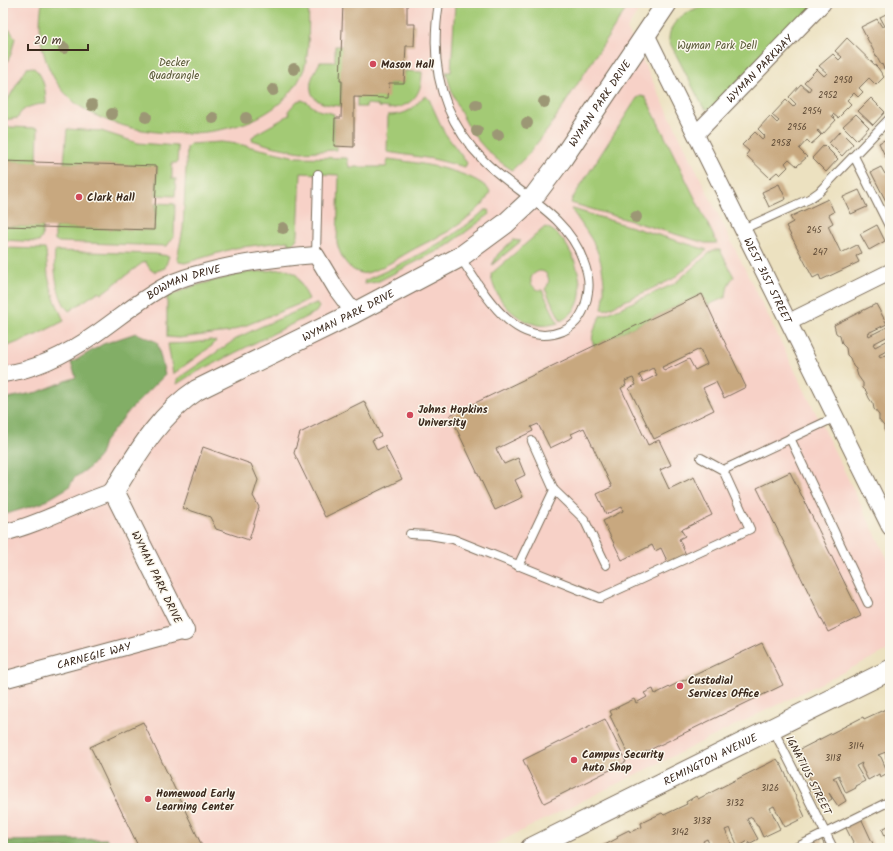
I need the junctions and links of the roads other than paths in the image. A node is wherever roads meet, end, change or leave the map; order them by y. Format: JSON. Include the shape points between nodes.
{"nodes":[{"id":1,"x":439,"y":3,"type":"edge"},
{"id":2,"x":667,"y":3,"type":"edge"},
{"id":3,"x":823,"y":3,"type":"edge"},
{"id":4,"x":646,"y":34,"type":"junction"},
{"id":5,"x":890,"y":118,"type":"edge"},
{"id":6,"x":696,"y":134,"type":"junction"},
{"id":7,"x":854,"y":156,"type":"junction"},
{"id":8,"x":318,"y":174,"type":"dead end"},
{"id":9,"x":532,"y":198,"type":"junction"},
{"id":10,"x":890,"y":228,"type":"edge"},
{"id":11,"x":743,"y":229,"type":"junction"},
{"id":12,"x":316,"y":255,"type":"junction"},
{"id":13,"x":460,"y":257,"type":"junction"},
{"id":14,"x":890,"y":272,"type":"edge"},
{"id":15,"x":354,"y":313,"type":"junction"},
{"id":16,"x":789,"y":322,"type":"junction"},
{"id":17,"x":3,"y":374,"type":"edge"},
{"id":18,"x":836,"y":417,"type":"junction"},
{"id":19,"x":790,"y":438,"type":"junction"},
{"id":20,"x":532,"y":441,"type":"dead end"},
{"id":21,"x":701,"y":458,"type":"dead end"},
{"id":22,"x":723,"y":470,"type":"junction"},
{"id":23,"x":554,"y":490,"type":"junction"},
{"id":24,"x":114,"y":491,"type":"junction"},
{"id":25,"x":890,"y":527,"type":"edge"},
{"id":26,"x":3,"y":534,"type":"edge"},
{"id":27,"x":410,"y":534,"type":"dead end"},
{"id":28,"x":606,"y":565,"type":"dead end"},
{"id":29,"x":518,"y":566,"type":"junction"},
{"id":30,"x":868,"y":603,"type":"dead end"},
{"id":31,"x":184,"y":631,"type":"joint"},
{"id":32,"x":890,"y":670,"type":"edge"},
{"id":33,"x":3,"y":680,"type":"edge"},
{"id":34,"x":773,"y":728,"type":"junction"},
{"id":35,"x":890,"y":801,"type":"edge"},
{"id":36,"x":825,"y":832,"type":"junction"},
{"id":37,"x":531,"y":848,"type":"edge"},
{"id":38,"x":795,"y":848,"type":"edge"},
{"id":39,"x":833,"y":848,"type":"edge"}],
"edges":[{"from":1,"to":9,"type":"lane","via":[[435,58],[447,106],[457,126],[484,161]]},
{"from":2,"to":4,"type":"street","name":"WYMAN PARK DRIVE"},
{"from":3,"to":6,"type":"street","name":"WYMAN PARKWAY"},
{"from":4,"to":6,"type":"street","name":"WEST 31ST STREET"},
{"from":4,"to":9,"type":"street","name":"WYMAN PARK DRIVE","via":[[562,159]]},
{"from":5,"to":7,"type":"lane"},
{"from":6,"to":11,"type":"street","name":"WEST 31ST STREET"},
{"from":7,"to":10,"type":"lane"},
{"from":7,"to":11,"type":"lane","via":[[819,192]]},
{"from":8,"to":12,"type":"lane"},
{"from":9,"to":13,"type":"street","name":"WYMAN PARK DRIVE","via":[[505,224]]},
{"from":9,"to":13,"type":"lane","via":[[571,235],[580,250],[587,271],[587,304],[573,325],[559,332],[541,335],[526,332],[514,325],[488,299]]},
{"from":11,"to":16,"type":"street","name":"WEST 31ST STREET"},
{"from":12,"to":15,"type":"street"},
{"from":12,"to":17,"type":"street","name":"BOWMAN DRIVE","via":[[238,264],[169,284],[71,349],[27,369]]},
{"from":13,"to":15,"type":"street","name":"WYMAN PARK DRIVE"},
{"from":14,"to":16,"type":"street"},
{"from":15,"to":24,"type":"street","name":"WYMAN PARK DRIVE","via":[[183,399],[149,436]]},
{"from":16,"to":18,"type":"street","name":"WEST 31ST STREET"},
{"from":18,"to":19,"type":"lane"},
{"from":18,"to":25,"type":"street","name":"WEST 31ST STREET"},
{"from":19,"to":22,"type":"lane"},
{"from":19,"to":30,"type":"lane"},
{"from":20,"to":23,"type":"lane"},
{"from":21,"to":22,"type":"lane"},
{"from":22,"to":29,"type":"lane","via":[[750,529],[600,598]]},
{"from":23,"to":28,"type":"lane","via":[[584,519]]},
{"from":23,"to":29,"type":"lane"},
{"from":24,"to":26,"type":"street","via":[[38,523]]},
{"from":24,"to":31,"type":"street","name":"WYMAN PARK DRIVE"},
{"from":27,"to":29,"type":"lane","via":[[453,539]]},
{"from":31,"to":33,"type":"street","name":"CARNEGIE WAY"},
{"from":32,"to":34,"type":"street","name":"REMINGTON AVENUE"},
{"from":34,"to":36,"type":"lane","name":"IGNATIUS STREET"},
{"from":34,"to":37,"type":"street","name":"REMINGTON AVENUE"},
{"from":35,"to":36,"type":"lane"},
{"from":36,"to":38,"type":"lane"},
{"from":36,"to":39,"type":"lane","name":"IGNATIUS STREET"}]}
